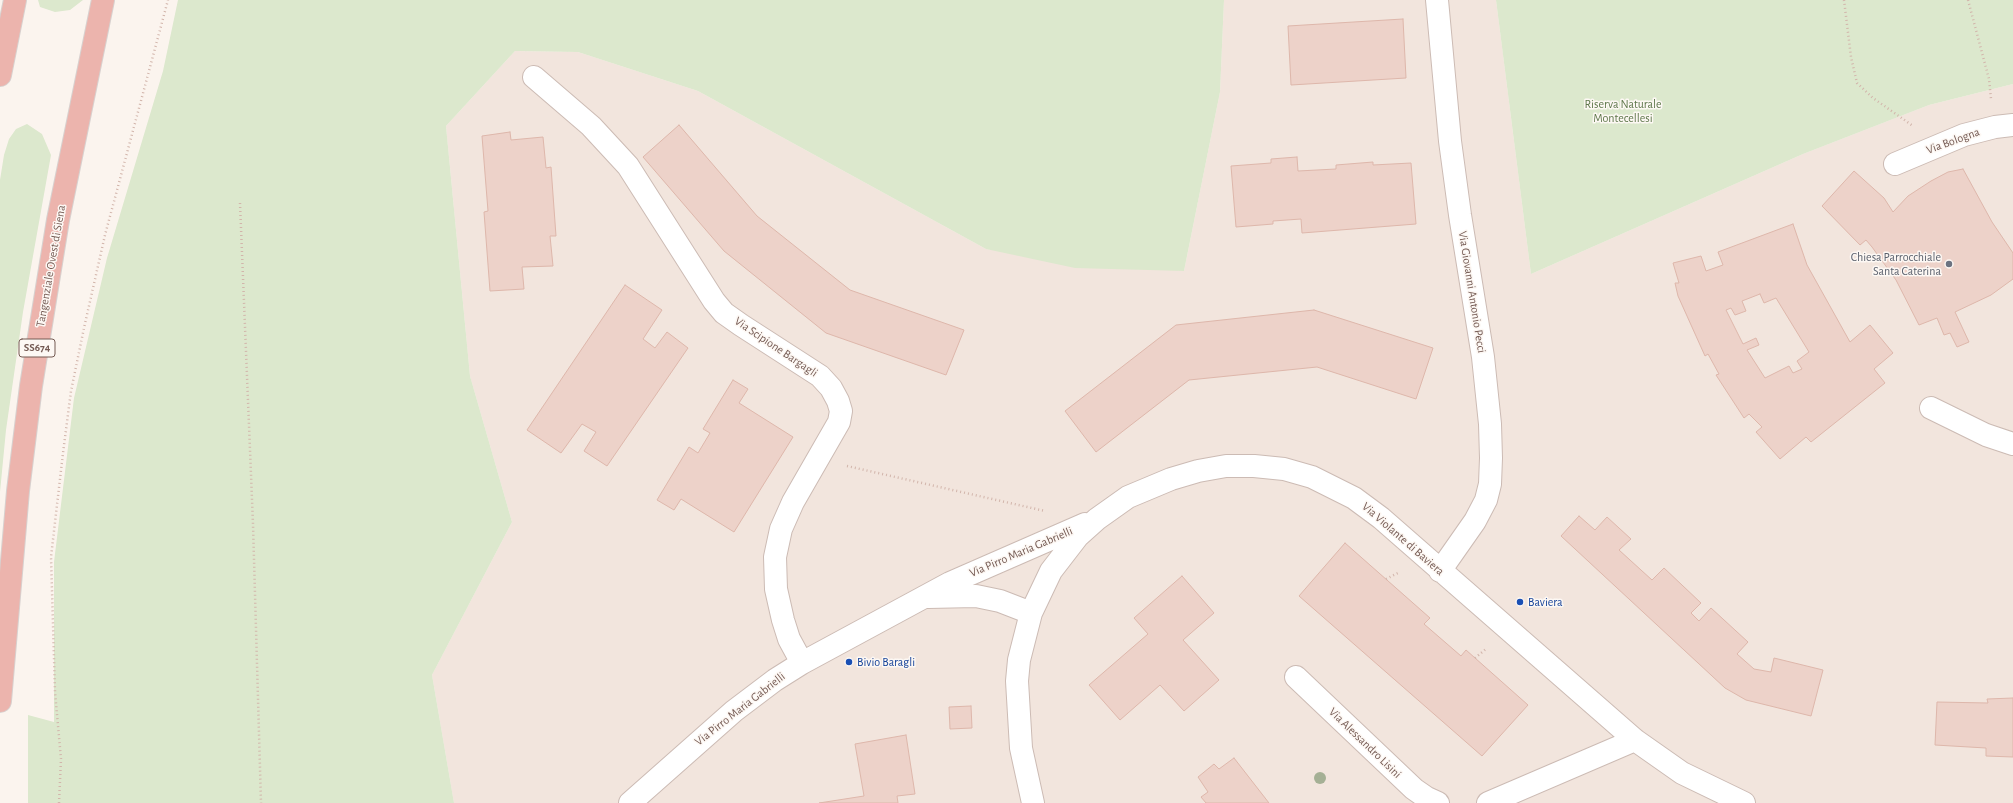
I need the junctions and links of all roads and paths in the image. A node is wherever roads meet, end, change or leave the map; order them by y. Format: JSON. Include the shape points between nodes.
{"nodes":[{"id":1,"x":15,"y":0,"type":"edge"},
{"id":2,"x":103,"y":0,"type":"edge"},
{"id":3,"x":168,"y":0,"type":"edge"},
{"id":4,"x":1437,"y":0,"type":"edge"},
{"id":5,"x":1844,"y":0,"type":"edge"},
{"id":6,"x":1968,"y":0,"type":"edge"},
{"id":7,"x":0,"y":75,"type":"edge"},
{"id":8,"x":534,"y":77,"type":"dead end"},
{"id":9,"x":2004,"y":126,"type":"edge"},
{"id":10,"x":1940,"y":144,"type":"junction"},
{"id":11,"x":1895,"y":164,"type":"dead end"},
{"id":12,"x":240,"y":203,"type":"dead end"},
{"id":13,"x":1931,"y":408,"type":"dead end"},
{"id":14,"x":2013,"y":444,"type":"edge"},
{"id":15,"x":817,"y":459,"type":"junction"},
{"id":16,"x":1049,"y":512,"type":"dead end"},
{"id":17,"x":1097,"y":519,"type":"junction"},
{"id":18,"x":1440,"y":571,"type":"junction"},
{"id":19,"x":1400,"y":572,"type":"dead end"},
{"id":20,"x":1386,"y":579,"type":"dead end"},
{"id":21,"x":925,"y":598,"type":"junction"},
{"id":22,"x":1031,"y":614,"type":"junction"},
{"id":23,"x":1486,"y":649,"type":"dead end"},
{"id":24,"x":1475,"y":658,"type":"dead end"},
{"id":25,"x":802,"y":663,"type":"junction"},
{"id":26,"x":1296,"y":677,"type":"dead end"},
{"id":27,"x":0,"y":701,"type":"edge"},
{"id":28,"x":1635,"y":740,"type":"junction"},
{"id":29,"x":59,"y":803,"type":"edge"},
{"id":30,"x":261,"y":803,"type":"edge"},
{"id":31,"x":630,"y":803,"type":"edge"},
{"id":32,"x":1033,"y":803,"type":"edge"},
{"id":33,"x":1438,"y":803,"type":"edge"},
{"id":34,"x":1488,"y":803,"type":"edge"},
{"id":35,"x":1744,"y":803,"type":"edge"}],
"edges":[{"from":1,"to":7,"type":"highway"},
{"from":2,"to":27,"type":"highway","name":"Tangenziale Ovest di Siena","number":"SS674","via":[[58,220],[31,386],[18,491]]},
{"from":3,"to":29,"type":"path","via":[[102,249],[71,392],[62,453],[51,558],[55,692],[61,759]]},
{"from":4,"to":18,"type":"street","name":"Via Giovanni Antonio Pecci","via":[[1450,141],[1483,357],[1491,458],[1490,484],[1486,500]]},
{"from":5,"to":10,"type":"path","via":[[1857,83],[1874,98]]},
{"from":6,"to":9,"type":"path","via":[[1988,79]]},
{"from":8,"to":15,"type":"street","name":"Via Scipione Bargagli","via":[[591,126],[628,166],[714,301],[724,312],[820,376],[831,388],[841,411],[839,422]]},
{"from":9,"to":10,"type":"street","name":"Via Bologna"},
{"from":10,"to":11,"type":"street","name":"Via Bologna"},
{"from":12,"to":30,"type":"path"},
{"from":13,"to":14,"type":"street","via":[[1986,436]]},
{"from":15,"to":16,"type":"path"},
{"from":15,"to":25,"type":"street","name":"Via Scipione Bargagli","via":[[781,529],[775,557],[776,589],[783,620]]},
{"from":17,"to":18,"type":"street","name":"Via Violante di Baviera","via":[[1128,497],[1198,471],[1226,466],[1284,469],[1312,477],[1354,498],[1381,518]]},
{"from":17,"to":21,"type":"street","name":"Via Pirro Maria Gabrielli","via":[[980,568]]},
{"from":17,"to":22,"type":"street","name":"Via Violante di Baviera","via":[[1078,536],[1051,571]]},
{"from":18,"to":28,"type":"street","name":"Via Violante di Baviera"},
{"from":19,"to":20,"type":"path"},
{"from":21,"to":22,"type":"street","name":"Via Pirro Maria Gabrielli","via":[[976,596],[1000,601]]},
{"from":21,"to":25,"type":"street","name":"Via Pirro Maria Gabrielli","via":[[890,614]]},
{"from":22,"to":32,"type":"street","name":"Via Violante di Baviera","via":[[1019,660],[1017,701],[1021,748]]},
{"from":23,"to":24,"type":"path"},
{"from":25,"to":31,"type":"street","name":"Via Pirro Maria Gabrielli","via":[[774,680],[734,711]]},
{"from":26,"to":33,"type":"street","name":"Via Alessandro Lisini","via":[[1414,789]]},
{"from":28,"to":34,"type":"street"},
{"from":28,"to":35,"type":"street","name":"Via Violante di Baviera","via":[[1682,773]]}]}
